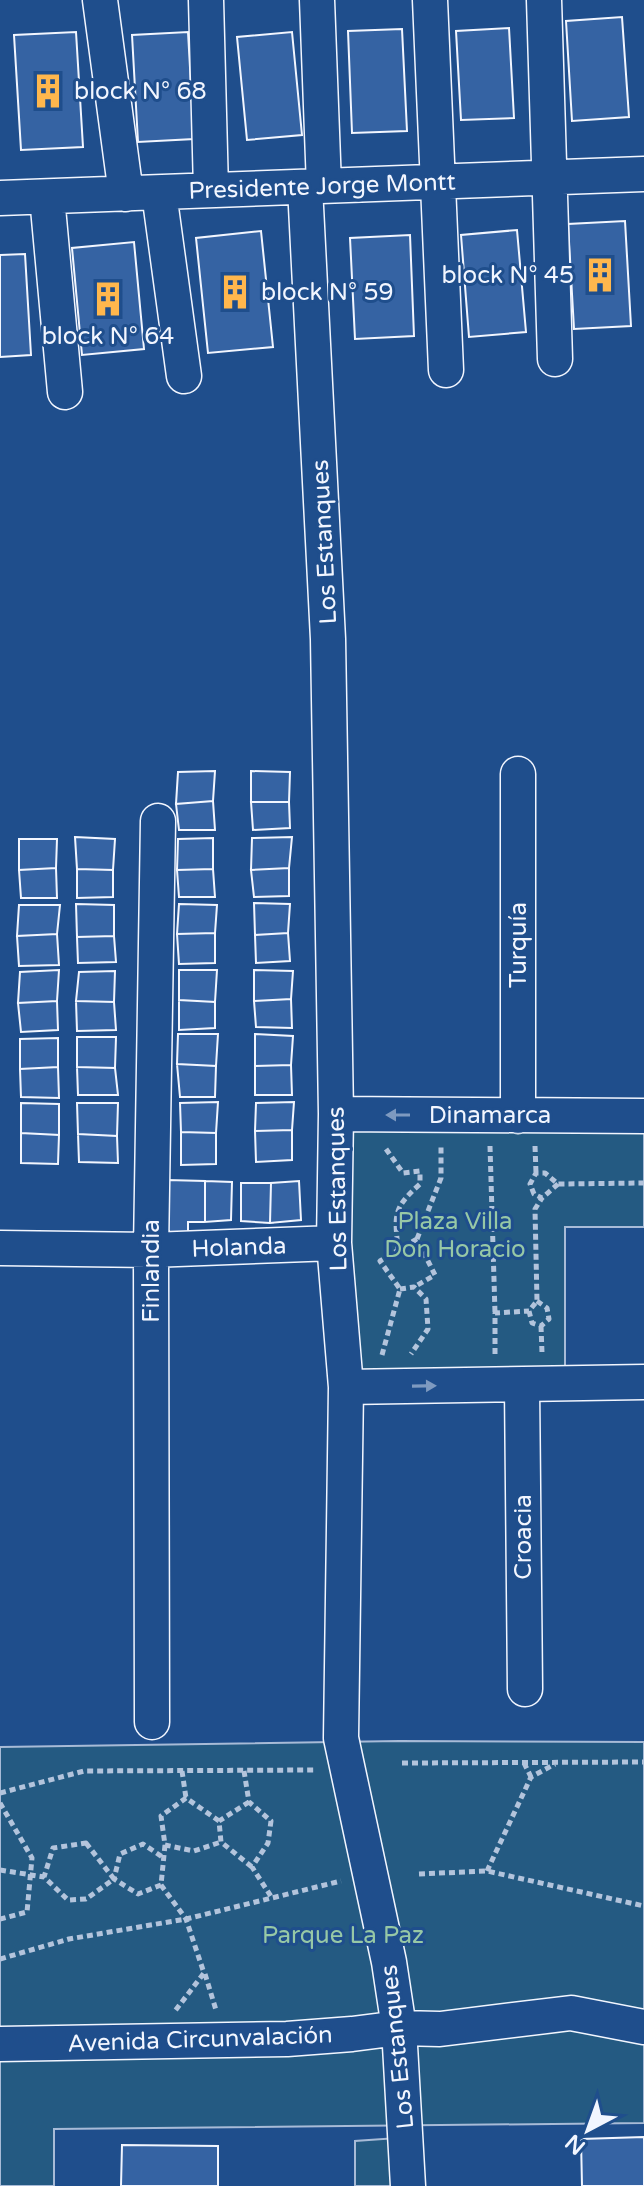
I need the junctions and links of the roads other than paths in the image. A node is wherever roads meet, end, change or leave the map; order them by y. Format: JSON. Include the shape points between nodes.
{"nodes":[{"id":1,"x":100,"y":0,"type":"edge"},
{"id":2,"x":206,"y":0,"type":"edge"},
{"id":3,"x":317,"y":0,"type":"edge"},
{"id":4,"x":430,"y":0,"type":"edge"},
{"id":5,"x":544,"y":0,"type":"edge"},
{"id":6,"x":644,"y":174,"type":"edge"},
{"id":7,"x":551,"y":178,"type":"junction"},
{"id":8,"x":437,"y":182,"type":"junction"},
{"id":9,"x":314,"y":186,"type":"junction"},
{"id":10,"x":211,"y":190,"type":"junction"},
{"id":11,"x":143,"y":193,"type":"junction"},
{"id":12,"x":47,"y":197,"type":"junction"},
{"id":13,"x":0,"y":198,"type":"edge"},
{"id":14,"x":555,"y":359,"type":"dead end"},
{"id":15,"x":446,"y":370,"type":"dead end"},
{"id":16,"x":184,"y":376,"type":"dead end"},
{"id":17,"x":65,"y":392,"type":"dead end"},
{"id":18,"x":518,"y":774,"type":"dead end"},
{"id":19,"x":158,"y":821,"type":"dead end"},
{"id":20,"x":336,"y":1114,"type":"junction"},
{"id":21,"x":644,"y":1116,"type":"edge"},
{"id":22,"x":526,"y":1130,"type":"junction"},
{"id":23,"x":334,"y":1243,"type":"junction"},
{"id":24,"x":0,"y":1248,"type":"edge"},
{"id":25,"x":151,"y":1250,"type":"junction"},
{"id":26,"x":532,"y":1374,"type":"junction"},
{"id":27,"x":644,"y":1382,"type":"edge"},
{"id":28,"x":346,"y":1387,"type":"junction"},
{"id":29,"x":525,"y":1689,"type":"dead end"},
{"id":30,"x":152,"y":1722,"type":"dead end"},
{"id":31,"x":644,"y":2027,"type":"edge"},
{"id":32,"x":399,"y":2028,"type":"junction"},
{"id":33,"x":0,"y":2044,"type":"edge"},
{"id":34,"x":408,"y":2186,"type":"edge"}],
"edges":[{"from":1,"to":11,"type":"street"},
{"from":2,"to":10,"type":"street"},
{"from":3,"to":9,"type":"street","name":"Los Estanques"},
{"from":4,"to":8,"type":"street"},
{"from":5,"to":7,"type":"street"},
{"from":6,"to":7,"type":"street","name":"Presidente Jorge Montt"},
{"from":7,"to":8,"type":"street","name":"Presidente Jorge Montt"},
{"from":7,"to":14,"type":"street"},
{"from":8,"to":9,"type":"street","name":"Presidente Jorge Montt"},
{"from":8,"to":15,"type":"street"},
{"from":9,"to":10,"type":"street","name":"Presidente Jorge Montt"},
{"from":9,"to":20,"type":"street","name":"Los Estanques"},
{"from":10,"to":11,"type":"street","name":"Presidente Jorge Montt"},
{"from":11,"to":12,"type":"street","name":"Presidente Jorge Montt"},
{"from":11,"to":16,"type":"street"},
{"from":12,"to":13,"type":"street","name":"Presidente Jorge Montt"},
{"from":12,"to":17,"type":"street"},
{"from":18,"to":22,"type":"street","name":"Turquía"},
{"from":19,"to":25,"type":"street","name":"Finlandia"},
{"from":22,"to":20,"type":"street","name":"Dinamarca","one_way":true},
{"from":20,"to":23,"type":"street","name":"Los Estanques"},
{"from":21,"to":22,"type":"street","name":"Dinamarca"},
{"from":23,"to":25,"type":"street","name":"Holanda"},
{"from":23,"to":28,"type":"street","name":"Los Estanques"},
{"from":24,"to":25,"type":"street","name":"Holanda"},
{"from":25,"to":30,"type":"street","name":"Finlandia"},
{"from":26,"to":27,"type":"street"},
{"from":28,"to":26,"type":"street","one_way":true},
{"from":26,"to":29,"type":"street","name":"Croacia"},
{"from":28,"to":32,"type":"street","name":"Los Estanques","via":[[341,1738]]},
{"from":31,"to":32,"type":"street","name":"Avenida Circunvalación","via":[[571,2013],[440,2029]]},
{"from":32,"to":33,"type":"street","name":"Avenida Circunvalación","via":[[287,2039]]},
{"from":32,"to":34,"type":"street","name":"Los Estanques"}]}
